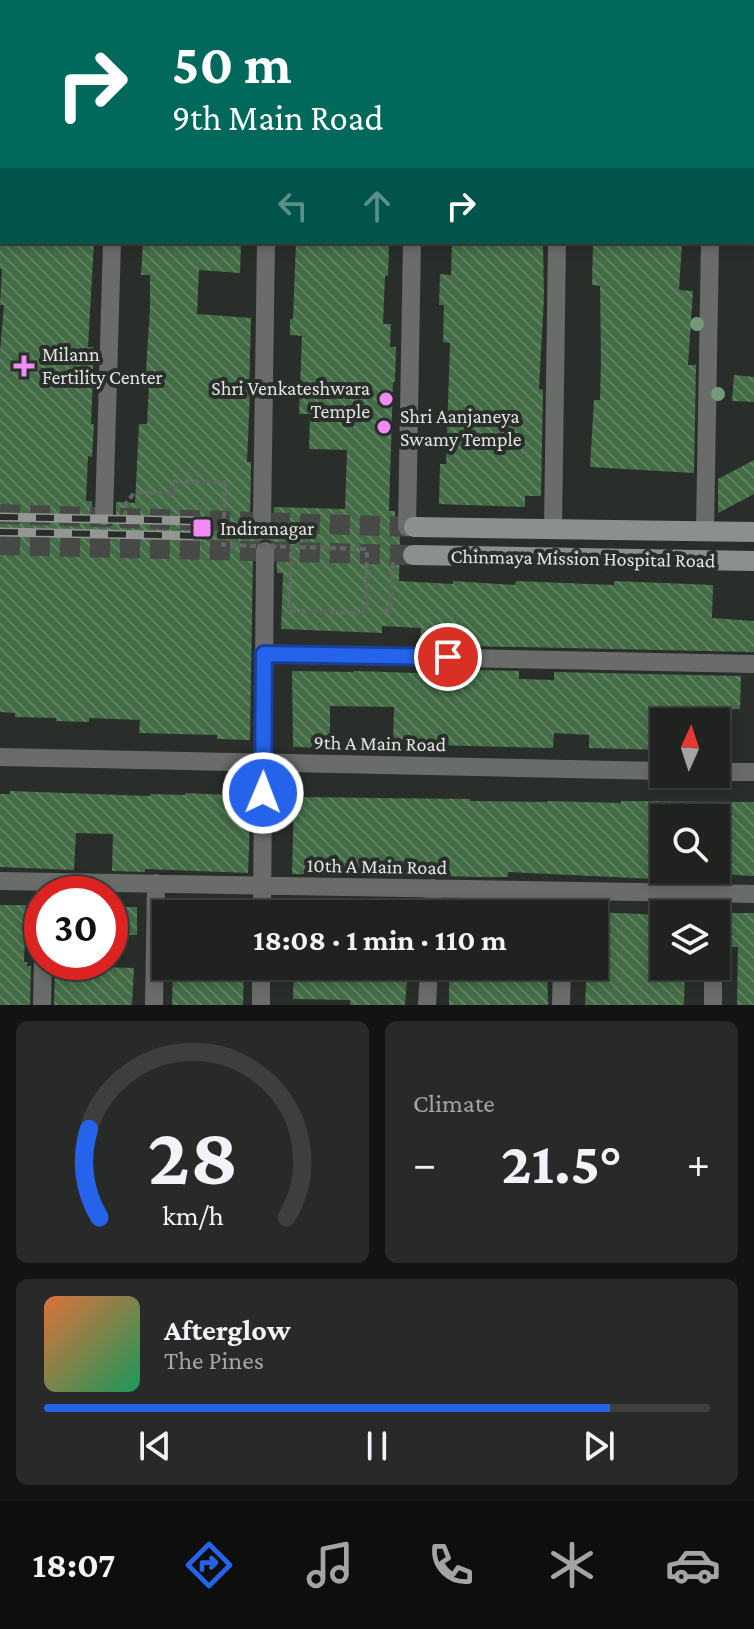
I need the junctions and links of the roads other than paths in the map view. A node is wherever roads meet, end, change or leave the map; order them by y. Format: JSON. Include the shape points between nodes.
{"nodes":[{"id":1,"x":112,"y":244,"type":"edge"},
{"id":2,"x":266,"y":244,"type":"edge"},
{"id":3,"x":412,"y":244,"type":"edge"},
{"id":4,"x":557,"y":244,"type":"edge"},
{"id":5,"x":710,"y":244,"type":"edge"},
{"id":6,"x":104,"y":516,"type":"dead end"},
{"id":7,"x":262,"y":522,"type":"dead end"},
{"id":8,"x":410,"y":527,"type":"junction"},
{"id":9,"x":553,"y":530,"type":"junction"},
{"id":10,"x":705,"y":531,"type":"junction"},
{"id":11,"x":754,"y":532,"type":"edge"},
{"id":12,"x":265,"y":551,"type":"dead end"},
{"id":13,"x":754,"y":561,"type":"edge"},
{"id":14,"x":264,"y":654,"type":"junction"},
{"id":15,"x":754,"y":664,"type":"edge"},
{"id":16,"x":0,"y":757,"type":"edge"},
{"id":17,"x":263,"y":763,"type":"junction"},
{"id":18,"x":650,"y":771,"type":"edge"},
{"id":19,"x":730,"y":772,"type":"edge"},
{"id":20,"x":754,"y":772,"type":"edge"},
{"id":21,"x":0,"y":881,"type":"edge"},
{"id":22,"x":156,"y":883,"type":"junction"},
{"id":23,"x":128,"y":884,"type":"edge"},
{"id":24,"x":24,"y":885,"type":"edge"},
{"id":25,"x":262,"y":886,"type":"junction"},
{"id":26,"x":433,"y":888,"type":"junction"},
{"id":27,"x":563,"y":891,"type":"junction"},
{"id":28,"x":714,"y":894,"type":"junction"},
{"id":29,"x":754,"y":894,"type":"edge"},
{"id":30,"x":262,"y":900,"type":"edge"},
{"id":31,"x":433,"y":900,"type":"edge"},
{"id":32,"x":563,"y":900,"type":"edge"},
{"id":33,"x":714,"y":900,"type":"edge"},
{"id":34,"x":43,"y":980,"type":"edge"},
{"id":35,"x":261,"y":980,"type":"edge"},
{"id":36,"x":428,"y":980,"type":"edge"},
{"id":37,"x":562,"y":980,"type":"edge"},
{"id":38,"x":713,"y":980,"type":"edge"},
{"id":39,"x":42,"y":1005,"type":"edge"},
{"id":40,"x":154,"y":1005,"type":"edge"},
{"id":41,"x":261,"y":1005,"type":"edge"},
{"id":42,"x":427,"y":1005,"type":"edge"},
{"id":43,"x":561,"y":1005,"type":"edge"},
{"id":44,"x":713,"y":1005,"type":"edge"}],
"edges":[{"from":1,"to":6,"type":"street"},
{"from":2,"to":7,"type":"street"},
{"from":3,"to":8,"type":"street"},
{"from":4,"to":9,"type":"street"},
{"from":5,"to":10,"type":"street"},
{"from":8,"to":9,"type":"main road","name":"Chinmaya Mission Hospital Road"},
{"from":8,"to":13,"type":"main road","name":"Chinmaya Mission Hospital Road","via":[[404,555]]},
{"from":9,"to":10,"type":"main road","name":"Chinmaya Mission Hospital Road"},
{"from":10,"to":11,"type":"main road","name":"Chinmaya Mission Hospital Road"},
{"from":12,"to":14,"type":"street"},
{"from":14,"to":15,"type":"street"},
{"from":14,"to":17,"type":"street"},
{"from":16,"to":17,"type":"street","name":"9th A Main Road"},
{"from":17,"to":18,"type":"street","name":"9th A Main Road"},
{"from":17,"to":25,"type":"street"},
{"from":19,"to":20,"type":"street"},
{"from":21,"to":24,"type":"street","name":"10th A Main Road"},
{"from":22,"to":23,"type":"street","name":"10th A Main Road"},
{"from":22,"to":25,"type":"street","name":"10th A Main Road"},
{"from":22,"to":40,"type":"street"},
{"from":25,"to":26,"type":"street","name":"10th A Main Road"},
{"from":25,"to":30,"type":"street"},
{"from":26,"to":27,"type":"street","name":"10th A Main Road"},
{"from":26,"to":31,"type":"street"},
{"from":27,"to":28,"type":"street","name":"10th A Main Road"},
{"from":27,"to":32,"type":"street"},
{"from":28,"to":29,"type":"street","name":"10th A Main Road"},
{"from":28,"to":33,"type":"street"},
{"from":34,"to":39,"type":"street"},
{"from":35,"to":41,"type":"street"},
{"from":36,"to":42,"type":"street"},
{"from":37,"to":43,"type":"street"},
{"from":38,"to":44,"type":"street"}]}
